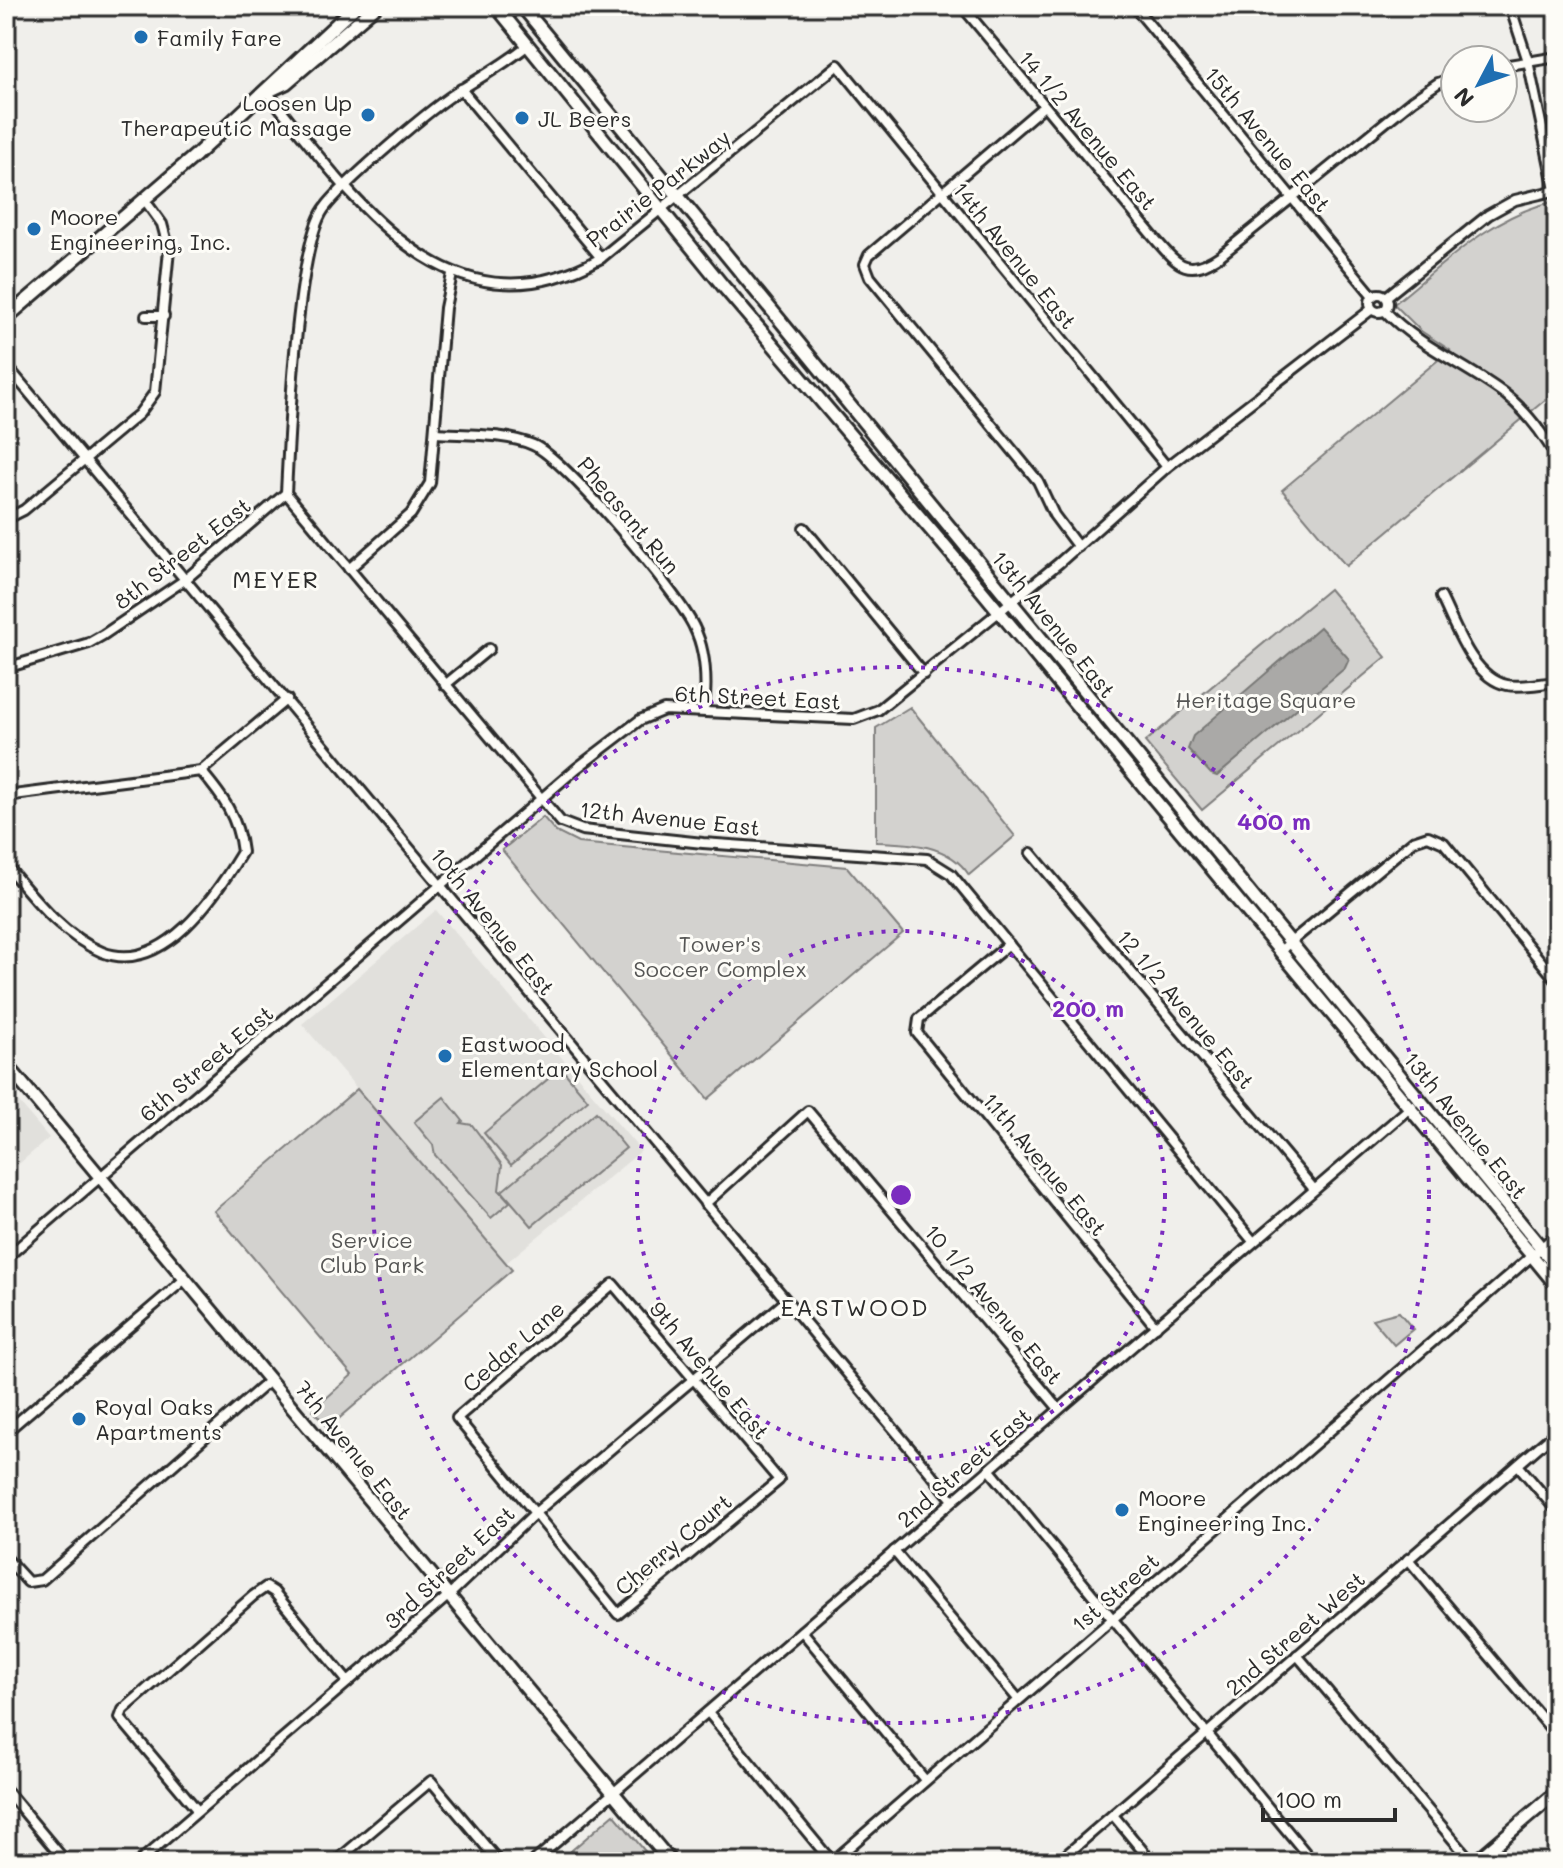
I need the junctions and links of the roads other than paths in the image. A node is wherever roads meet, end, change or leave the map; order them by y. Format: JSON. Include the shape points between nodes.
{"nodes":[{"id":1,"x":356,"y":6,"type":"edge"},
{"id":2,"x":376,"y":6,"type":"edge"},
{"id":3,"x":496,"y":6,"type":"edge"},
{"id":4,"x":522,"y":6,"type":"edge"},
{"id":5,"x":962,"y":6,"type":"edge"},
{"id":6,"x":1134,"y":6,"type":"edge"},
{"id":7,"x":1510,"y":6,"type":"edge"},
{"id":8,"x":528,"y":45,"type":"junction"},
{"id":9,"x":1557,"y":57,"type":"edge"},
{"id":10,"x":1528,"y":61,"type":"junction"},
{"id":11,"x":1519,"y":63,"type":"edge"},
{"id":12,"x":838,"y":65,"type":"joint"},
{"id":13,"x":1439,"y":83,"type":"edge"},
{"id":14,"x":461,"y":89,"type":"junction"},
{"id":15,"x":267,"y":92,"type":"junction"},
{"id":16,"x":1044,"y":106,"type":"junction"},
{"id":17,"x":347,"y":186,"type":"junction"},
{"id":18,"x":1556,"y":190,"type":"edge"},
{"id":19,"x":942,"y":194,"type":"junction"},
{"id":20,"x":677,"y":197,"type":"junction"},
{"id":21,"x":144,"y":199,"type":"junction"},
{"id":22,"x":1294,"y":199,"type":"junction"},
{"id":23,"x":662,"y":209,"type":"junction"},
{"id":24,"x":601,"y":258,"type":"junction"},
{"id":25,"x":452,"y":274,"type":"junction"},
{"id":26,"x":1373,"y":296,"type":"junction"},
{"id":27,"x":1386,"y":297,"type":"junction"},
{"id":28,"x":1372,"y":309,"type":"junction"},
{"id":29,"x":1384,"y":310,"type":"junction"},
{"id":30,"x":146,"y":316,"type":"dead end"},
{"id":31,"x":164,"y":316,"type":"junction"},
{"id":32,"x":6,"y":318,"type":"edge"},
{"id":33,"x":6,"y":365,"type":"edge"},
{"id":34,"x":436,"y":433,"type":"junction"},
{"id":35,"x":1557,"y":458,"type":"edge"},
{"id":36,"x":84,"y":460,"type":"junction"},
{"id":37,"x":1167,"y":467,"type":"junction"},
{"id":38,"x":286,"y":493,"type":"junction"},
{"id":39,"x":6,"y":519,"type":"edge"},
{"id":40,"x":804,"y":528,"type":"dead end"},
{"id":41,"x":1078,"y":547,"type":"junction"},
{"id":42,"x":349,"y":569,"type":"junction"},
{"id":43,"x":186,"y":579,"type":"junction"},
{"id":44,"x":1441,"y":597,"type":"dead end"},
{"id":45,"x":1011,"y":603,"type":"junction"},
{"id":46,"x":1000,"y":611,"type":"junction"},
{"id":47,"x":489,"y":649,"type":"dead end"},
{"id":48,"x":6,"y":668,"type":"edge"},
{"id":49,"x":924,"y":674,"type":"junction"},
{"id":50,"x":1557,"y":682,"type":"edge"},
{"id":51,"x":445,"y":685,"type":"junction"},
{"id":52,"x":287,"y":699,"type":"junction"},
{"id":53,"x":704,"y":711,"type":"junction"},
{"id":54,"x":201,"y":771,"type":"junction"},
{"id":55,"x":6,"y":796,"type":"edge"},
{"id":56,"x":540,"y":799,"type":"junction"},
{"id":57,"x":1031,"y":853,"type":"dead end"},
{"id":58,"x":6,"y":865,"type":"edge"},
{"id":59,"x":441,"y":885,"type":"junction"},
{"id":60,"x":1290,"y":943,"type":"junction"},
{"id":61,"x":1009,"y":944,"type":"junction"},
{"id":62,"x":1280,"y":951,"type":"junction"},
{"id":63,"x":1557,"y":981,"type":"edge"},
{"id":64,"x":6,"y":1064,"type":"edge"},
{"id":65,"x":1414,"y":1104,"type":"junction"},
{"id":66,"x":100,"y":1177,"type":"junction"},
{"id":67,"x":1313,"y":1188,"type":"junction"},
{"id":68,"x":705,"y":1204,"type":"junction"},
{"id":69,"x":1557,"y":1234,"type":"edge"},
{"id":70,"x":1252,"y":1240,"type":"junction"},
{"id":71,"x":1536,"y":1252,"type":"junction"},
{"id":72,"x":6,"y":1258,"type":"edge"},
{"id":73,"x":1557,"y":1267,"type":"edge"},
{"id":74,"x":185,"y":1279,"type":"junction"},
{"id":75,"x":613,"y":1284,"type":"joint"},
{"id":76,"x":1557,"y":1286,"type":"edge"},
{"id":77,"x":786,"y":1301,"type":"junction"},
{"id":78,"x":1156,"y":1327,"type":"junction"},
{"id":79,"x":694,"y":1379,"type":"junction"},
{"id":80,"x":270,"y":1380,"type":"junction"},
{"id":81,"x":1059,"y":1409,"type":"junction"},
{"id":82,"x":1557,"y":1431,"type":"edge"},
{"id":83,"x":6,"y":1432,"type":"edge"},
{"id":84,"x":1518,"y":1465,"type":"junction"},
{"id":85,"x":989,"y":1469,"type":"junction"},
{"id":86,"x":779,"y":1480,"type":"joint"},
{"id":87,"x":953,"y":1500,"type":"junction"},
{"id":88,"x":1557,"y":1511,"type":"edge"},
{"id":89,"x":535,"y":1513,"type":"junction"},
{"id":90,"x":894,"y":1551,"type":"junction"},
{"id":91,"x":6,"y":1558,"type":"edge"},
{"id":92,"x":1408,"y":1559,"type":"junction"},
{"id":93,"x":448,"y":1596,"type":"junction"},
{"id":94,"x":1112,"y":1619,"type":"junction"},
{"id":95,"x":802,"y":1631,"type":"junction"},
{"id":96,"x":1297,"y":1655,"type":"junction"},
{"id":97,"x":348,"y":1682,"type":"junction"},
{"id":98,"x":1018,"y":1699,"type":"junction"},
{"id":99,"x":708,"y":1712,"type":"junction"},
{"id":100,"x":1207,"y":1733,"type":"junction"},
{"id":101,"x":1557,"y":1736,"type":"edge"},
{"id":102,"x":925,"y":1780,"type":"junction"},
{"id":103,"x":6,"y":1790,"type":"edge"},
{"id":104,"x":1557,"y":1792,"type":"edge"},
{"id":105,"x":613,"y":1794,"type":"junction"},
{"id":106,"x":198,"y":1811,"type":"junction"},
{"id":107,"x":1113,"y":1815,"type":"junction"},
{"id":108,"x":66,"y":1862,"type":"edge"},
{"id":109,"x":139,"y":1862,"type":"edge"},
{"id":110,"x":335,"y":1862,"type":"edge"},
{"id":111,"x":499,"y":1862,"type":"edge"},
{"id":112,"x":533,"y":1862,"type":"edge"},
{"id":113,"x":671,"y":1862,"type":"edge"},
{"id":114,"x":832,"y":1862,"type":"edge"},
{"id":115,"x":1058,"y":1862,"type":"edge"},
{"id":116,"x":1152,"y":1862,"type":"edge"},
{"id":117,"x":1313,"y":1862,"type":"edge"},
{"id":118,"x":1474,"y":1862,"type":"edge"}],
"edges":[{"from":1,"to":15,"type":"main road"},
{"from":2,"to":15,"type":"main road","via":[[286,83]]},
{"from":3,"to":8,"type":"main road","name":"13th Avenue East"},
{"from":4,"to":20,"type":"main road","name":"13th Avenue East"},
{"from":5,"to":16,"type":"street","name":"14 1/2 Avenue East"},
{"from":6,"to":22,"type":"street","name":"15th Avenue East"},
{"from":7,"to":10,"type":"street"},
{"from":8,"to":14,"type":"street","via":[[498,70]]},
{"from":8,"to":23,"type":"main road","name":"13th Avenue East"},
{"from":9,"to":10,"type":"street"},
{"from":10,"to":11,"type":"street"},
{"from":10,"to":18,"type":"street"},
{"from":12,"to":19,"type":"street","name":"14th Avenue East"},
{"from":12,"to":20,"type":"street","name":"Prairie Parkway"},
{"from":13,"to":22,"type":"street"},
{"from":14,"to":17,"type":"street"},
{"from":14,"to":24,"type":"street"},
{"from":15,"to":17,"type":"street","name":"Prairie Parkway"},
{"from":15,"to":21,"type":"main road"},
{"from":16,"to":19,"type":"street"},
{"from":16,"to":22,"type":"street","name":"14 1/2 Avenue East","via":[[1174,261],[1192,268],[1213,261]]},
{"from":17,"to":25,"type":"street","name":"Prairie Parkway","via":[[405,247]]},
{"from":17,"to":38,"type":"street","via":[[324,208],[306,256]]},
{"from":18,"to":27,"type":"street","via":[[1515,200],[1488,215]]},
{"from":19,"to":37,"type":"street","name":"14th Avenue East"},
{"from":19,"to":41,"type":"street","via":[[869,255],[865,264],[870,277],[1038,481]]},
{"from":20,"to":23,"type":"street","name":"Prairie Parkway"},
{"from":20,"to":45,"type":"main road","name":"13th Avenue East"},
{"from":21,"to":31,"type":"street","via":[[166,236]]},
{"from":21,"to":32,"type":"main road"},
{"from":22,"to":26,"type":"street","name":"15th Avenue East"},
{"from":23,"to":24,"type":"street","name":"Prairie Parkway"},
{"from":23,"to":46,"type":"main road","name":"13th Avenue East"},
{"from":24,"to":25,"type":"street","name":"Prairie Parkway","via":[[571,274],[532,283]]},
{"from":25,"to":34,"type":"street"},
{"from":26,"to":27,"type":"street"},
{"from":26,"to":28,"type":"street"},
{"from":27,"to":29,"type":"street"},
{"from":28,"to":29,"type":"street"},
{"from":28,"to":37,"type":"street","name":"6th Street East"},
{"from":29,"to":35,"type":"street","via":[[1413,336],[1507,396]]},
{"from":30,"to":31,"type":"street"},
{"from":31,"to":36,"type":"street","via":[[155,392],[139,414]]},
{"from":33,"to":36,"type":"street","name":"10th Avenue East"},
{"from":34,"to":42,"type":"street","via":[[425,495],[400,525]]},
{"from":34,"to":53,"type":"street","name":"Pheasant Run","via":[[519,441],[548,453],[572,474],[695,628],[705,665]]},
{"from":36,"to":39,"type":"street"},
{"from":36,"to":43,"type":"street","name":"10th Avenue East"},
{"from":37,"to":41,"type":"street","name":"6th Street East"},
{"from":38,"to":42,"type":"street","name":"12th Avenue East"},
{"from":38,"to":43,"type":"street","name":"8th Street East"},
{"from":40,"to":49,"type":"street"},
{"from":41,"to":45,"type":"street","name":"6th Street East"},
{"from":42,"to":51,"type":"street","name":"12th Avenue East"},
{"from":43,"to":48,"type":"street","name":"8th Street East","via":[[89,643]]},
{"from":43,"to":52,"type":"street","name":"10th Avenue East"},
{"from":44,"to":50,"type":"street","via":[[1470,654],[1489,676],[1507,685]]},
{"from":45,"to":46,"type":"street","name":"6th Street East"},
{"from":45,"to":60,"type":"main road","name":"13th Avenue East"},
{"from":46,"to":49,"type":"street","name":"6th Street East"},
{"from":46,"to":62,"type":"main road","name":"13th Avenue East"},
{"from":47,"to":51,"type":"street"},
{"from":49,"to":53,"type":"street","name":"6th Street East","via":[[878,710],[854,719]]},
{"from":51,"to":56,"type":"street","name":"12th Avenue East"},
{"from":52,"to":54,"type":"street"},
{"from":52,"to":59,"type":"street","name":"10th Avenue East"},
{"from":53,"to":56,"type":"street","name":"6th Street East","via":[[664,710],[640,720]]},
{"from":54,"to":55,"type":"street"},
{"from":54,"to":58,"type":"street","via":[[227,803],[239,828],[242,852],[230,873],[167,943],[145,953],[104,953],[40,905]]},
{"from":56,"to":59,"type":"street","name":"6th Street East"},
{"from":56,"to":61,"type":"street","name":"12th Avenue East","via":[[561,822],[582,830],[927,859],[951,874]]},
{"from":57,"to":67,"type":"street","name":"12 1/2 Avenue East"},
{"from":59,"to":66,"type":"street","name":"6th Street East"},
{"from":59,"to":68,"type":"street","name":"10th Avenue East"},
{"from":60,"to":62,"type":"street"},
{"from":60,"to":63,"type":"street","via":[[1413,841],[1428,836],[1444,843]]},
{"from":60,"to":65,"type":"main road","name":"13th Avenue East"},
{"from":61,"to":70,"type":"street","name":"12th Avenue East"},
{"from":61,"to":78,"type":"street","name":"11th Avenue East","via":[[919,1019],[917,1033]]},
{"from":62,"to":65,"type":"main road","name":"13th Avenue East"},
{"from":64,"to":66,"type":"main road","name":"7th Avenue East"},
{"from":65,"to":67,"type":"street","name":"2nd Street East"},
{"from":65,"to":71,"type":"main road","name":"13th Avenue East"},
{"from":66,"to":72,"type":"street","name":"6th Street East"},
{"from":66,"to":74,"type":"main road","name":"7th Avenue East"},
{"from":67,"to":70,"type":"street","name":"2nd Street East"},
{"from":68,"to":77,"type":"street","name":"10th Avenue East"},
{"from":68,"to":81,"type":"street","name":"10 1/2 Avenue East","via":[[808,1111]]},
{"from":69,"to":71,"type":"street","name":"1st Street"},
{"from":70,"to":78,"type":"street","name":"2nd Street East"},
{"from":71,"to":73,"type":"main road","name":"13th Avenue East"},
{"from":71,"to":76,"type":"main road"},
{"from":71,"to":94,"type":"street","name":"1st Street"},
{"from":74,"to":80,"type":"main road","name":"7th Avenue East"},
{"from":74,"to":83,"type":"street"},
{"from":75,"to":79,"type":"street","name":"9th Avenue East"},
{"from":75,"to":89,"type":"street","name":"Cedar Lane","via":[[457,1418]]},
{"from":77,"to":79,"type":"street","name":"3rd Street East"},
{"from":77,"to":87,"type":"street","name":"10th Avenue East"},
{"from":78,"to":81,"type":"street","name":"2nd Street East"},
{"from":79,"to":86,"type":"street","name":"9th Avenue East"},
{"from":79,"to":89,"type":"street","name":"3rd Street East"},
{"from":80,"to":91,"type":"street","via":[[36,1584]]},
{"from":80,"to":93,"type":"main road","name":"7th Avenue East"},
{"from":81,"to":85,"type":"street","name":"2nd Street East"},
{"from":82,"to":84,"type":"street","name":"2nd Street West"},
{"from":84,"to":88,"type":"street"},
{"from":84,"to":92,"type":"street","name":"2nd Street West"},
{"from":85,"to":87,"type":"street","name":"2nd Street East"},
{"from":85,"to":94,"type":"street"},
{"from":86,"to":89,"type":"street","name":"Cherry Court","via":[[618,1614]]},
{"from":87,"to":90,"type":"street","name":"2nd Street East"},
{"from":89,"to":93,"type":"street","name":"3rd Street East"},
{"from":90,"to":95,"type":"street","name":"2nd Street East"},
{"from":90,"to":98,"type":"street"},
{"from":92,"to":96,"type":"street","name":"2nd Street West"},
{"from":92,"to":101,"type":"street"},
{"from":93,"to":97,"type":"street","name":"3rd Street East"},
{"from":93,"to":105,"type":"main road","name":"7th Avenue East"},
{"from":94,"to":98,"type":"street","name":"1st Street"},
{"from":94,"to":100,"type":"street"},
{"from":95,"to":99,"type":"street","name":"2nd Street East"},
{"from":95,"to":102,"type":"street"},
{"from":96,"to":100,"type":"street","name":"2nd Street West"},
{"from":96,"to":118,"type":"street"},
{"from":97,"to":106,"type":"street","name":"3rd Street East"},
{"from":97,"to":106,"type":"street","via":[[274,1592],[266,1587],[253,1596],[140,1694],[120,1718]]},
{"from":98,"to":102,"type":"street","name":"1st Street"},
{"from":99,"to":105,"type":"street","name":"2nd Street East"},
{"from":99,"to":114,"type":"street"},
{"from":100,"to":107,"type":"street","name":"2nd Street West"},
{"from":100,"to":117,"type":"street"},
{"from":102,"to":114,"type":"street","name":"1st Street"},
{"from":103,"to":108,"type":"street"},
{"from":104,"to":118,"type":"main road"},
{"from":105,"to":112,"type":"street","name":"2nd Street East"},
{"from":105,"to":113,"type":"main road","name":"7th Avenue East"},
{"from":106,"to":109,"type":"street","name":"3rd Street East"},
{"from":107,"to":115,"type":"street","name":"2nd Street West"},
{"from":107,"to":116,"type":"street"},
{"from":110,"to":111,"type":"street","via":[[431,1781]]}]}
